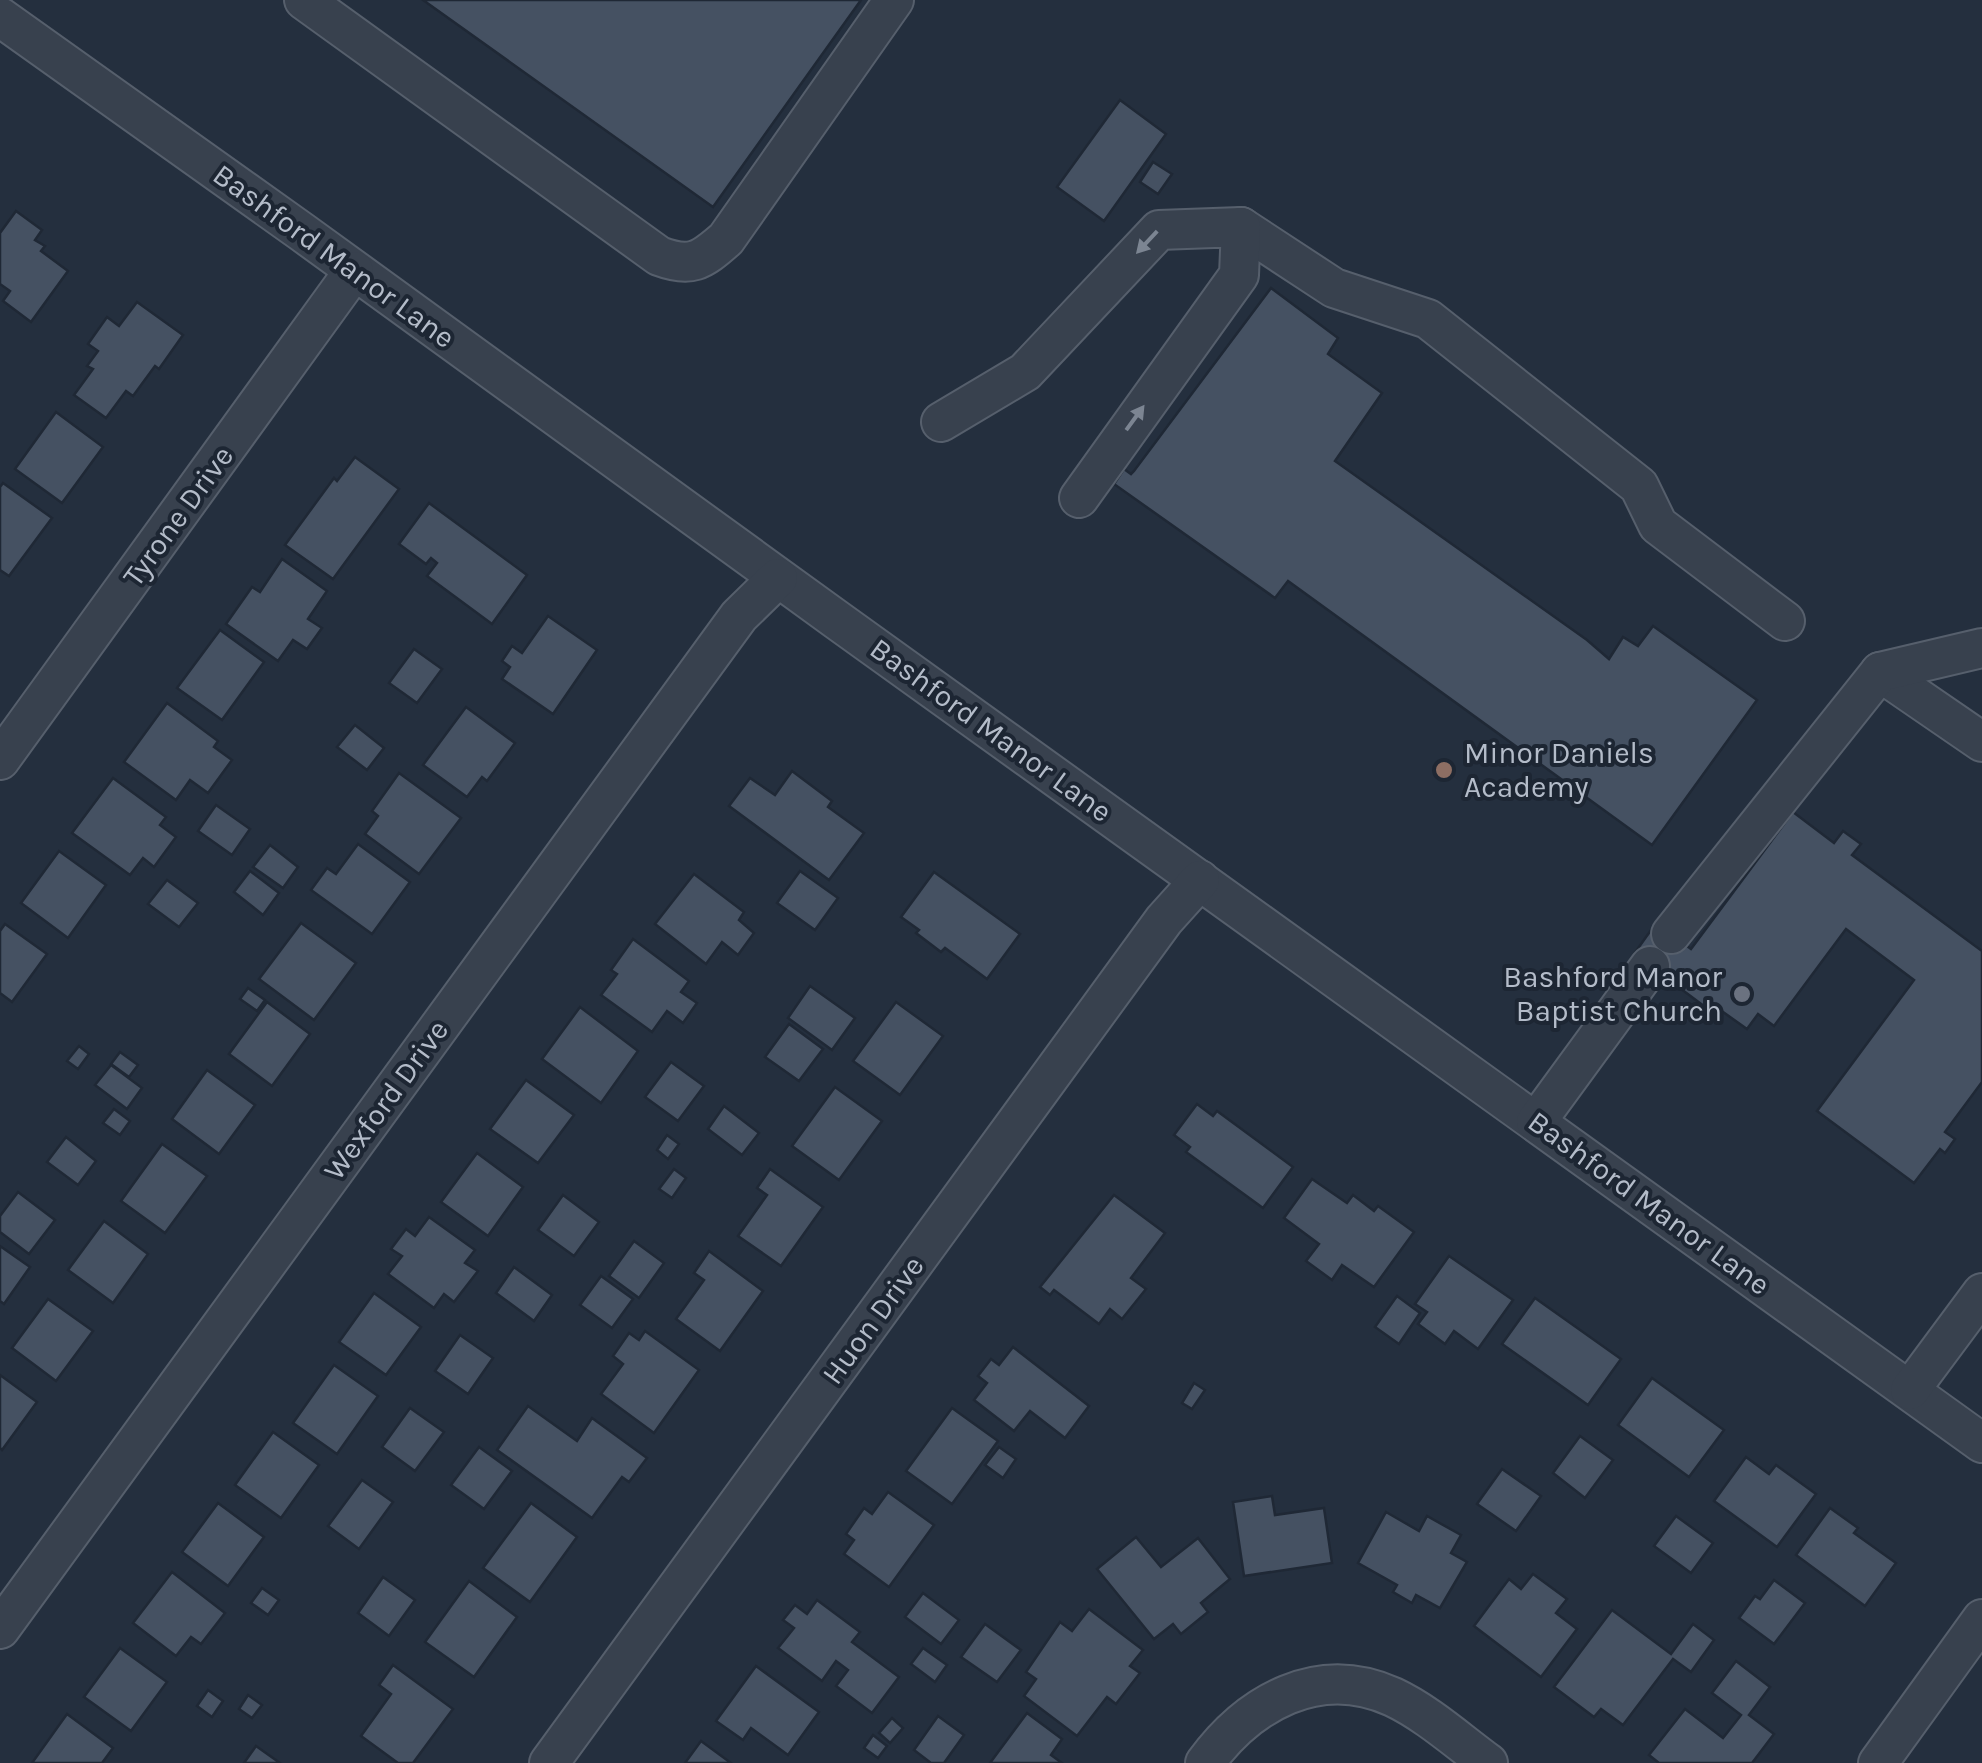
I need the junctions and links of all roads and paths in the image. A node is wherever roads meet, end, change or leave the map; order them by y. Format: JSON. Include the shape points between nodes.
{"nodes":[{"id":1,"x":304,"y":0,"type":"edge"},
{"id":2,"x":894,"y":0,"type":"edge"},
{"id":3,"x":0,"y":17,"type":"edge"},
{"id":4,"x":1241,"y":227,"type":"junction"},
{"id":5,"x":354,"y":271,"type":"junction"},
{"id":6,"x":941,"y":422,"type":"dead end"},
{"id":7,"x":1079,"y":498,"type":"dead end"},
{"id":8,"x":778,"y":578,"type":"junction"},
{"id":9,"x":1785,"y":621,"type":"dead end"},
{"id":10,"x":1982,"y":648,"type":"edge"},
{"id":11,"x":1880,"y":672,"type":"junction"},
{"id":12,"x":1982,"y":742,"type":"edge"},
{"id":13,"x":0,"y":760,"type":"edge"},
{"id":14,"x":1200,"y":880,"type":"junction"},
{"id":15,"x":1671,"y":934,"type":"dead end"},
{"id":16,"x":1650,"y":966,"type":"dead end"},
{"id":17,"x":1536,"y":1122,"type":"junction"},
{"id":18,"x":1982,"y":1293,"type":"edge"},
{"id":19,"x":1910,"y":1390,"type":"junction"},
{"id":20,"x":1982,"y":1443,"type":"edge"},
{"id":21,"x":1982,"y":1619,"type":"edge"},
{"id":22,"x":0,"y":1629,"type":"edge"},
{"id":23,"x":549,"y":1763,"type":"edge"},
{"id":24,"x":1205,"y":1763,"type":"edge"},
{"id":25,"x":1488,"y":1763,"type":"edge"},
{"id":26,"x":1878,"y":1763,"type":"edge"}],
"edges":[{"from":1,"to":2,"type":"street","via":[[658,256],[679,264],[704,259],[726,240]]},
{"from":3,"to":5,"type":"street","name":"Bashford Manor Lane"},
{"from":4,"to":6,"type":"street","one_way":true,"via":[[1159,230],[1025,372]]},
{"from":7,"to":4,"type":"street","one_way":true,"via":[[1240,275]]},
{"from":4,"to":9,"type":"street","via":[[1334,288],[1428,319],[1639,486],[1658,525]]},
{"from":5,"to":8,"type":"street","name":"Bashford Manor Lane"},
{"from":5,"to":13,"type":"street","name":"Tyrone Drive"},
{"from":8,"to":14,"type":"street","name":"Bashford Manor Lane"},
{"from":8,"to":22,"type":"street","name":"Wexford Drive","via":[[740,616]]},
{"from":10,"to":11,"type":"street"},
{"from":11,"to":12,"type":"street"},
{"from":11,"to":15,"type":"street"},
{"from":14,"to":17,"type":"street","name":"Bashford Manor Lane"},
{"from":14,"to":23,"type":"street","name":"Huon Drive","via":[[1164,920]]},
{"from":16,"to":17,"type":"street"},
{"from":17,"to":19,"type":"street","name":"Bashford Manor Lane"},
{"from":18,"to":19,"type":"street"},
{"from":19,"to":20,"type":"street","name":"Bashford Manor Lane"},
{"from":21,"to":26,"type":"street"},
{"from":24,"to":25,"type":"street","via":[[1258,1707],[1324,1685],[1393,1697]]}]}
